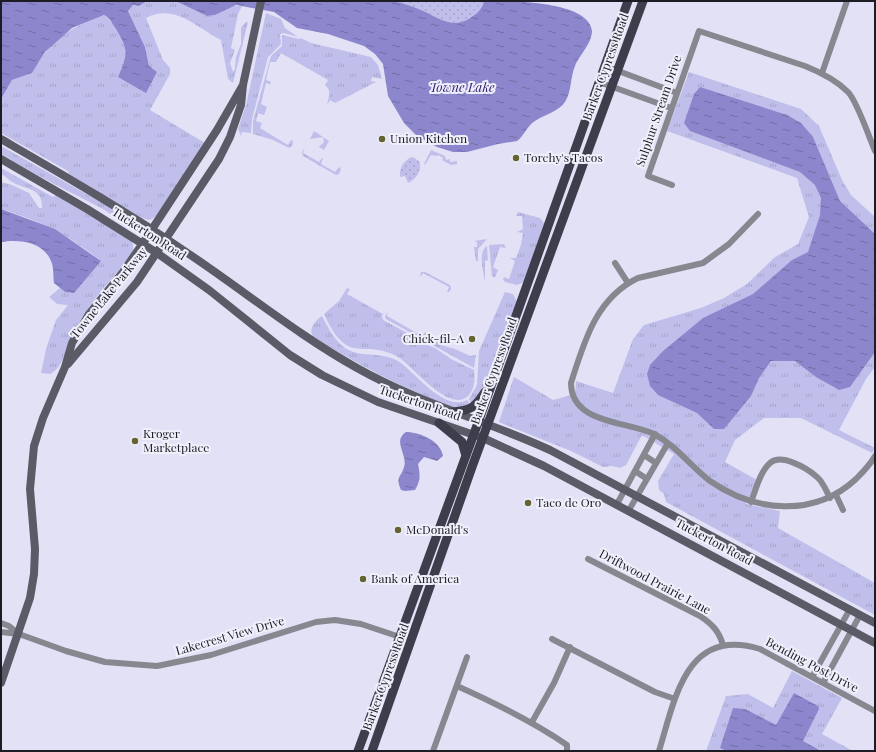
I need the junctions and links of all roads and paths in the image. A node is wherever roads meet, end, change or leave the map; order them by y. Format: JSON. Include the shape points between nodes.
{"nodes":[{"id":1,"x":261,"y":1,"type":"edge"},
{"id":2,"x":628,"y":1,"type":"edge"},
{"id":3,"x":643,"y":1,"type":"edge"},
{"id":4,"x":847,"y":1,"type":"edge"},
{"id":5,"x":605,"y":66,"type":"junction"},
{"id":6,"x":617,"y":70,"type":"junction"},
{"id":7,"x":822,"y":73,"type":"junction"},
{"id":8,"x":599,"y":82,"type":"junction"},
{"id":9,"x":243,"y":84,"type":"junction"},
{"id":10,"x":612,"y":86,"type":"junction"},
{"id":11,"x":677,"y":93,"type":"junction"},
{"id":12,"x":671,"y":108,"type":"junction"},
{"id":13,"x":217,"y":130,"type":"junction"},
{"id":14,"x":230,"y":137,"type":"junction"},
{"id":15,"x":1,"y":139,"type":"edge"},
{"id":16,"x":875,"y":151,"type":"edge"},
{"id":17,"x":1,"y":159,"type":"edge"},
{"id":18,"x":672,"y":185,"type":"dead end"},
{"id":19,"x":758,"y":214,"type":"dead end"},
{"id":20,"x":551,"y":218,"type":"junction"},
{"id":21,"x":152,"y":229,"type":"junction"},
{"id":22,"x":166,"y":239,"type":"junction"},
{"id":23,"x":143,"y":243,"type":"junction"},
{"id":24,"x":158,"y":253,"type":"junction"},
{"id":25,"x":615,"y":263,"type":"dead end"},
{"id":26,"x":541,"y":276,"type":"junction"},
{"id":27,"x":628,"y":283,"type":"junction"},
{"id":28,"x":65,"y":367,"type":"junction"},
{"id":29,"x":495,"y":376,"type":"junction"},
{"id":30,"x":453,"y":412,"type":"junction"},
{"id":31,"x":479,"y":420,"type":"junction"},
{"id":32,"x":439,"y":423,"type":"junction"},
{"id":33,"x":488,"y":424,"type":"junction"},
{"id":34,"x":655,"y":434,"type":"junction"},
{"id":35,"x":474,"y":435,"type":"junction"},
{"id":36,"x":483,"y":438,"type":"junction"},
{"id":37,"x":668,"y":443,"type":"junction"},
{"id":38,"x":644,"y":455,"type":"junction"},
{"id":39,"x":466,"y":456,"type":"junction"},
{"id":40,"x":875,"y":456,"type":"edge"},
{"id":41,"x":656,"y":462,"type":"junction"},
{"id":42,"x":635,"y":471,"type":"junction"},
{"id":43,"x":647,"y":478,"type":"junction"},
{"id":44,"x":625,"y":488,"type":"junction"},
{"id":45,"x":638,"y":495,"type":"junction"},
{"id":46,"x":833,"y":496,"type":"junction"},
{"id":47,"x":751,"y":502,"type":"junction"},
{"id":48,"x":617,"y":504,"type":"junction"},
{"id":49,"x":629,"y":510,"type":"junction"},
{"id":50,"x":843,"y":510,"type":"dead end"},
{"id":51,"x":588,"y":559,"type":"dead end"},
{"id":52,"x":850,"y":609,"type":"junction"},
{"id":53,"x":860,"y":615,"type":"junction"},
{"id":54,"x":1,"y":623,"type":"edge"},
{"id":55,"x":875,"y":623,"type":"edge"},
{"id":56,"x":841,"y":625,"type":"junction"},
{"id":57,"x":852,"y":630,"type":"junction"},
{"id":58,"x":1,"y":632,"type":"edge"},
{"id":59,"x":19,"y":634,"type":"junction"},
{"id":60,"x":400,"y":638,"type":"junction"},
{"id":61,"x":552,"y":639,"type":"dead end"},
{"id":62,"x":831,"y":643,"type":"junction"},
{"id":63,"x":875,"y":643,"type":"edge"},
{"id":64,"x":724,"y":645,"type":"junction"},
{"id":65,"x":570,"y":647,"type":"junction"},
{"id":66,"x":842,"y":649,"type":"junction"},
{"id":67,"x":825,"y":655,"type":"junction"},
{"id":68,"x":467,"y":657,"type":"dead end"},
{"id":69,"x":836,"y":661,"type":"junction"},
{"id":70,"x":812,"y":677,"type":"junction"},
{"id":71,"x":397,"y":680,"type":"junction"},
{"id":72,"x":1,"y":683,"type":"edge"},
{"id":73,"x":824,"y":683,"type":"junction"},
{"id":74,"x":456,"y":686,"type":"junction"},
{"id":75,"x":675,"y":699,"type":"junction"},
{"id":76,"x":875,"y":711,"type":"edge"},
{"id":77,"x":372,"y":713,"type":"junction"},
{"id":78,"x":384,"y":717,"type":"junction"},
{"id":79,"x":532,"y":722,"type":"junction"},
{"id":80,"x":567,"y":748,"type":"edge"},
{"id":81,"x":358,"y":751,"type":"edge"},
{"id":82,"x":372,"y":751,"type":"edge"},
{"id":83,"x":433,"y":751,"type":"edge"},
{"id":84,"x":659,"y":751,"type":"edge"}],
"edges":[{"from":1,"to":9,"type":"main road","name":"Towne Lake Parkway"},
{"from":2,"to":5,"type":"main road","name":"Barker Cypress Road"},
{"from":3,"to":6,"type":"main road","name":"Barker Cypress Road"},
{"from":4,"to":7,"type":"street"},
{"from":5,"to":6,"type":"street"},
{"from":5,"to":8,"type":"main road","name":"Barker Cypress Road"},
{"from":6,"to":10,"type":"main road","name":"Barker Cypress Road"},
{"from":6,"to":11,"type":"street"},
{"from":7,"to":11,"type":"street","name":"Sulphur Stream Drive","via":[[699,31]]},
{"from":7,"to":16,"type":"street","via":[[849,92]]},
{"from":8,"to":10,"type":"street"},
{"from":8,"to":20,"type":"main road","name":"Barker Cypress Road"},
{"from":9,"to":13,"type":"main road","name":"Towne Lake Parkway"},
{"from":9,"to":14,"type":"main road","name":"Towne Lake Parkway","via":[[241,105]]},
{"from":10,"to":12,"type":"street"},
{"from":10,"to":26,"type":"main road","name":"Barker Cypress Road"},
{"from":11,"to":12,"type":"street","name":"Sulphur Stream Drive"},
{"from":12,"to":18,"type":"street","name":"Sulphur Stream Drive","via":[[648,176]]},
{"from":13,"to":14,"type":"main road"},
{"from":13,"to":21,"type":"main road","name":"Towne Lake Parkway"},
{"from":14,"to":22,"type":"main road","name":"Towne Lake Parkway","via":[[211,172]]},
{"from":15,"to":21,"type":"main road","name":"Tuckerton Road"},
{"from":17,"to":23,"type":"main road","name":"Tuckerton Road"},
{"from":19,"to":27,"type":"street","via":[[729,244],[703,263],[654,273]]},
{"from":20,"to":26,"type":"main road","via":[[556,222],[545,252]]},
{"from":20,"to":29,"type":"main road","name":"Barker Cypress Road"},
{"from":21,"to":22,"type":"main road","name":"Tuckerton Road"},
{"from":21,"to":23,"type":"main road","name":"Towne Lake Parkway"},
{"from":22,"to":24,"type":"main road","name":"Towne Lake Parkway"},
{"from":22,"to":30,"type":"main road","name":"Tuckerton Road","via":[[328,351],[393,387]]},
{"from":23,"to":24,"type":"main road","name":"Tuckerton Road"},
{"from":23,"to":28,"type":"main road","name":"Towne Lake Parkway","via":[[86,317],[72,343]]},
{"from":24,"to":28,"type":"main road","name":"Towne Lake Parkway","via":[[137,282]]},
{"from":24,"to":32,"type":"main road","name":"Tuckerton Road","via":[[264,335],[322,375],[378,402]]},
{"from":25,"to":27,"type":"street"},
{"from":26,"to":33,"type":"main road","name":"Barker Cypress Road"},
{"from":27,"to":34,"type":"street","via":[[601,308],[592,324],[571,383],[571,393],[584,409],[602,419]]},
{"from":28,"to":59,"type":"main road","name":"Towne Lake Parkway","via":[[34,446],[30,489],[35,549],[34,574]]},
{"from":29,"to":30,"type":"main road","via":[[477,405]]},
{"from":29,"to":31,"type":"main road","name":"Barker Cypress Road"},
{"from":30,"to":31,"type":"main road","name":"Tuckerton Road"},
{"from":31,"to":33,"type":"main road","name":"Tuckerton Road"},
{"from":31,"to":35,"type":"main road","name":"Barker Cypress Road"},
{"from":32,"to":35,"type":"main road","name":"Tuckerton Road"},
{"from":32,"to":39,"type":"main road","via":[[462,442]]},
{"from":33,"to":36,"type":"main road","name":"Barker Cypress Road"},
{"from":33,"to":44,"type":"main road","name":"Tuckerton Road","via":[[550,450]]},
{"from":34,"to":37,"type":"street"},
{"from":34,"to":38,"type":"street"},
{"from":35,"to":36,"type":"main road","name":"Tuckerton Road"},
{"from":35,"to":39,"type":"main road","name":"Barker Cypress Road"},
{"from":36,"to":48,"type":"main road","name":"Tuckerton Road"},
{"from":36,"to":71,"type":"main road","name":"Barker Cypress Road"},
{"from":37,"to":41,"type":"street"},
{"from":37,"to":47,"type":"street","via":[[710,481]]},
{"from":38,"to":41,"type":"street"},
{"from":38,"to":42,"type":"street"},
{"from":39,"to":60,"type":"main road","name":"Barker Cypress Road"},
{"from":40,"to":46,"type":"street","via":[[862,473]]},
{"from":41,"to":43,"type":"street"},
{"from":42,"to":43,"type":"street"},
{"from":42,"to":44,"type":"street"},
{"from":43,"to":45,"type":"street"},
{"from":44,"to":45,"type":"main road","name":"Tuckerton Road"},
{"from":44,"to":48,"type":"street"},
{"from":45,"to":49,"type":"street"},
{"from":45,"to":52,"type":"main road","name":"Tuckerton Road"},
{"from":46,"to":47,"type":"street","via":[[810,504],[787,507]]},
{"from":46,"to":47,"type":"street","via":[[817,476],[785,459],[777,459],[763,472]]},
{"from":46,"to":50,"type":"street"},
{"from":48,"to":49,"type":"main road","name":"Tuckerton Road"},
{"from":49,"to":56,"type":"main road","name":"Tuckerton Road"},
{"from":51,"to":64,"type":"street","name":"Driftwood Prairie Lane","via":[[700,616],[712,625]]},
{"from":52,"to":53,"type":"main road","name":"Tuckerton Road"},
{"from":52,"to":56,"type":"street"},
{"from":53,"to":55,"type":"main road","name":"Tuckerton Road"},
{"from":53,"to":57,"type":"street"},
{"from":54,"to":59,"type":"street"},
{"from":56,"to":57,"type":"main road","name":"Tuckerton Road"},
{"from":56,"to":62,"type":"street"},
{"from":57,"to":63,"type":"main road","name":"Tuckerton Road"},
{"from":57,"to":66,"type":"street"},
{"from":58,"to":59,"type":"street"},
{"from":59,"to":60,"type":"street","name":"Lakecrest View Drive","via":[[105,662],[157,666],[211,655],[316,622],[335,620],[361,624]]},
{"from":59,"to":72,"type":"main road","name":"Towne Lake Parkway"},
{"from":60,"to":71,"type":"main road","via":[[403,647]]},
{"from":60,"to":77,"type":"main road","name":"Barker Cypress Road"},
{"from":61,"to":65,"type":"street"},
{"from":62,"to":66,"type":"street"},
{"from":62,"to":67,"type":"street"},
{"from":64,"to":70,"type":"street","name":"Bending Post Drive","via":[[760,649]]},
{"from":64,"to":75,"type":"street","name":"Bending Post Drive","via":[[707,652],[695,662],[686,672]]},
{"from":65,"to":75,"type":"street","via":[[655,692]]},
{"from":65,"to":79,"type":"street"},
{"from":66,"to":69,"type":"street"},
{"from":67,"to":69,"type":"street","via":[[829,660]]},
{"from":67,"to":70,"type":"street"},
{"from":68,"to":74,"type":"street"},
{"from":69,"to":73,"type":"street"},
{"from":70,"to":73,"type":"street","name":"Bending Post Drive"},
{"from":71,"to":78,"type":"main road","name":"Barker Cypress Road"},
{"from":73,"to":76,"type":"street","name":"Bending Post Drive"},
{"from":74,"to":79,"type":"street","via":[[495,702]]},
{"from":74,"to":83,"type":"street"},
{"from":75,"to":84,"type":"street","name":"Bending Post Drive"},
{"from":77,"to":78,"type":"main road"},
{"from":77,"to":81,"type":"main road","name":"Barker Cypress Road"},
{"from":78,"to":82,"type":"main road","name":"Barker Cypress Road"},
{"from":79,"to":80,"type":"street"}]}
